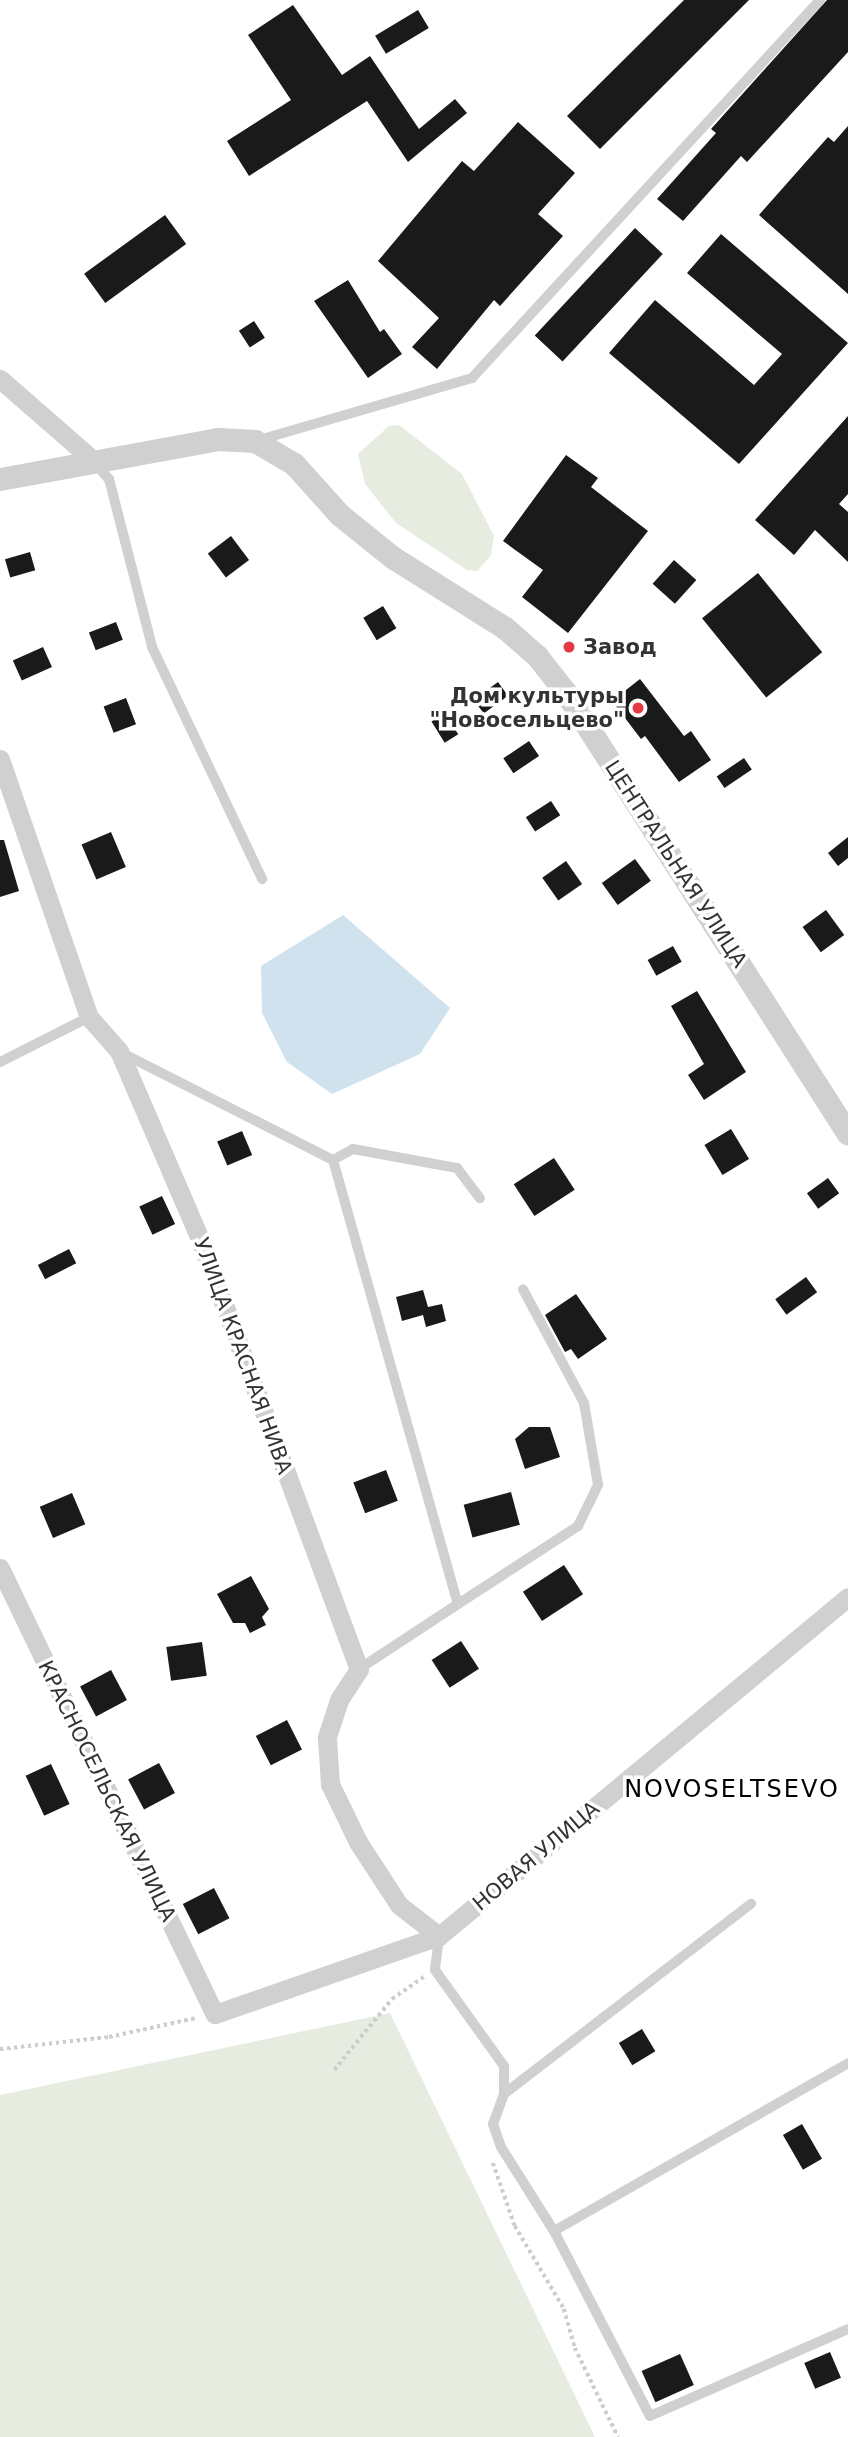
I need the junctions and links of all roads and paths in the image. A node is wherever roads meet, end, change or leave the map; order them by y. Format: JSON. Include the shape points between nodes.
{"nodes":[{"id":1,"x":820,"y":0,"type":"edge"},
{"id":2,"x":0,"y":379,"type":"edge"},
{"id":3,"x":255,"y":441,"type":"junction"},
{"id":4,"x":94,"y":461,"type":"junction"},
{"id":5,"x":0,"y":479,"type":"edge"},
{"id":6,"x":0,"y":759,"type":"edge"},
{"id":7,"x":262,"y":879,"type":"dead end"},
{"id":8,"x":89,"y":1017,"type":"junction"},
{"id":9,"x":118,"y":1051,"type":"junction"},
{"id":10,"x":0,"y":1062,"type":"edge"},
{"id":11,"x":848,"y":1134,"type":"edge"},
{"id":12,"x":333,"y":1160,"type":"junction"},
{"id":13,"x":480,"y":1198,"type":"dead end"},
{"id":14,"x":523,"y":1290,"type":"dead end"},
{"id":15,"x":0,"y":1568,"type":"edge"},
{"id":16,"x":848,"y":1597,"type":"edge"},
{"id":17,"x":458,"y":1604,"type":"junction"},
{"id":18,"x":359,"y":1669,"type":"junction"},
{"id":19,"x":751,"y":1904,"type":"dead end"},
{"id":20,"x":439,"y":1936,"type":"junction"},
{"id":21,"x":435,"y":1970,"type":"junction"},
{"id":22,"x":215,"y":2014,"type":"junction"},
{"id":23,"x":0,"y":2049,"type":"edge"},
{"id":24,"x":848,"y":2063,"type":"edge"},
{"id":25,"x":334,"y":2070,"type":"dead end"},
{"id":26,"x":504,"y":2094,"type":"junction"},
{"id":27,"x":493,"y":2124,"type":"junction"},
{"id":28,"x":554,"y":2231,"type":"junction"},
{"id":29,"x":848,"y":2329,"type":"edge"},
{"id":30,"x":618,"y":2437,"type":"edge"}],
"edges":[{"from":1,"to":3,"type":"lane","via":[[472,378]]},
{"from":2,"to":4,"type":"street"},
{"from":3,"to":4,"type":"street","name":"ЦЕНТРАЛЬНАЯ УЛИЦА","via":[[217,439]]},
{"from":3,"to":11,"type":"street","name":"ЦЕНТРАЛЬНАЯ УЛИЦА","via":[[294,464],[340,515],[392,557],[505,628],[537,656],[566,693]]},
{"from":4,"to":5,"type":"street","name":"ЦЕНТРАЛЬНАЯ УЛИЦА"},
{"from":4,"to":7,"type":"lane","via":[[109,479],[152,647]]},
{"from":6,"to":8,"type":"street","name":"УЛИЦА КРАСНАЯ НИВА"},
{"from":8,"to":9,"type":"street","name":"УЛИЦА КРАСНАЯ НИВА"},
{"from":8,"to":10,"type":"lane"},
{"from":9,"to":12,"type":"lane"},
{"from":9,"to":18,"type":"street","name":"УЛИЦА КРАСНАЯ НИВА","via":[[199,1237]]},
{"from":12,"to":13,"type":"lane","via":[[353,1149],[457,1168]]},
{"from":12,"to":17,"type":"lane"},
{"from":14,"to":17,"type":"lane","via":[[584,1404],[598,1485],[579,1526]]},
{"from":15,"to":22,"type":"street","name":"КРАСНОСЕЛЬСКАЯ УЛИЦА"},
{"from":16,"to":20,"type":"street","name":"НОВАЯ УЛИЦА"},
{"from":17,"to":18,"type":"lane"},
{"from":18,"to":20,"type":"street","via":[[339,1700],[327,1738],[330,1784],[358,1842],[400,1905]]},
{"from":19,"to":26,"type":"lane"},
{"from":20,"to":21,"type":"lane"},
{"from":20,"to":22,"type":"street","name":"НОВАЯ УЛИЦА"},
{"from":21,"to":25,"type":"path","via":[[392,1999]]},
{"from":21,"to":26,"type":"lane","via":[[504,2066]]},
{"from":22,"to":23,"type":"path","via":[[108,2037]]},
{"from":24,"to":28,"type":"lane"},
{"from":26,"to":27,"type":"lane"},
{"from":27,"to":28,"type":"lane","via":[[501,2147]]},
{"from":27,"to":30,"type":"path","via":[[489,2130],[495,2176],[515,2226],[564,2309],[575,2348]]},
{"from":28,"to":29,"type":"lane","via":[[650,2416]]}]}
